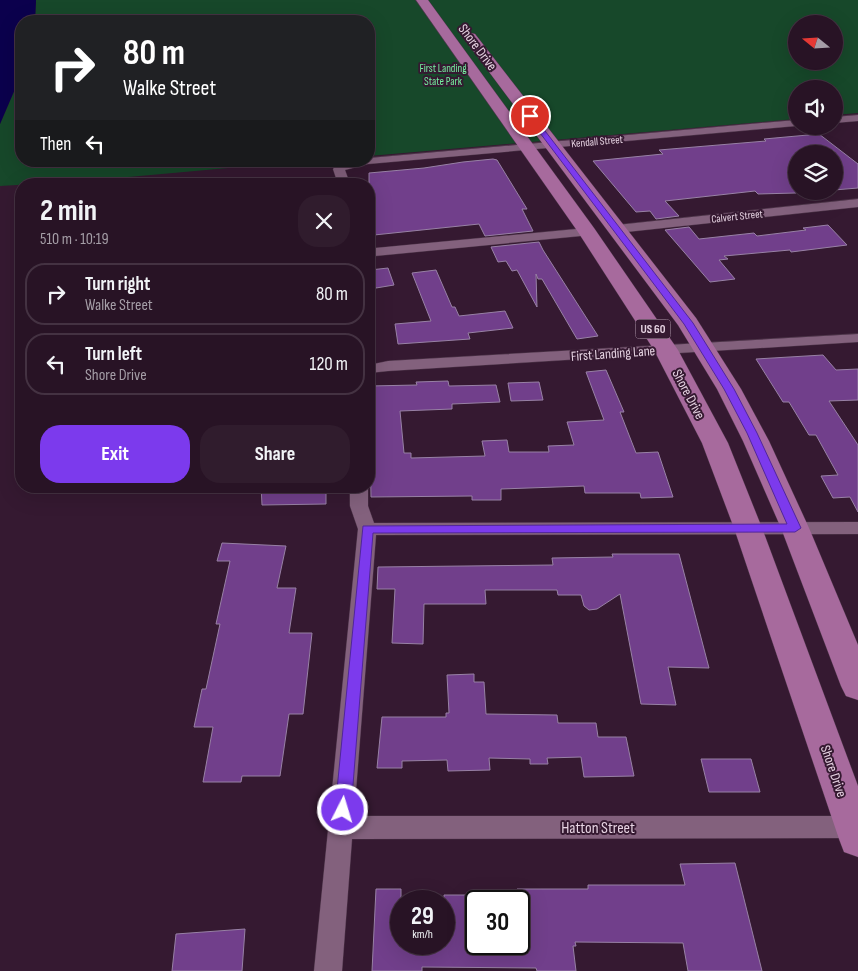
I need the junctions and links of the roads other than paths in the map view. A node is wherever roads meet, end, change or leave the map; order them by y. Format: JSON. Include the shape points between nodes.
{"nodes":[{"id":1,"x":422,"y":0,"type":"edge"},
{"id":2,"x":459,"y":23,"type":"dead end"},
{"id":3,"x":858,"y":118,"type":"edge"},
{"id":4,"x":843,"y":119,"type":"edge"},
{"id":5,"x":788,"y":124,"type":"edge"},
{"id":6,"x":552,"y":144,"type":"junction"},
{"id":7,"x":527,"y":147,"type":"junction"},
{"id":8,"x":375,"y":160,"type":"edge"},
{"id":9,"x":342,"y":167,"type":"edge"},
{"id":10,"x":342,"y":178,"type":"edge"},
{"id":11,"x":858,"y":204,"type":"edge"},
{"id":12,"x":617,"y":229,"type":"junction"},
{"id":13,"x":587,"y":232,"type":"junction"},
{"id":14,"x":375,"y":252,"type":"edge"},
{"id":15,"x":858,"y":338,"type":"edge"},
{"id":16,"x":703,"y":348,"type":"junction"},
{"id":17,"x":666,"y":350,"type":"junction"},
{"id":18,"x":375,"y":368,"type":"edge"},
{"id":19,"x":359,"y":493,"type":"edge"},
{"id":20,"x":748,"y":528,"type":"junction"},
{"id":21,"x":795,"y":528,"type":"junction"},
{"id":22,"x":858,"y":528,"type":"edge"},
{"id":23,"x":367,"y":529,"type":"junction"},
{"id":24,"x":858,"y":686,"type":"edge"},
{"id":25,"x":342,"y":828,"type":"junction"},
{"id":26,"x":856,"y":833,"type":"edge"},
{"id":27,"x":328,"y":971,"type":"edge"}],
"edges":[{"from":1,"to":7,"type":"highway","name":"Shore Drive","number":"US 60"},
{"from":2,"to":6,"type":"highway","name":"Shore Drive","number":"US 60"},
{"from":3,"to":4,"type":"street"},
{"from":5,"to":6,"type":"street","name":"Kendall Street"},
{"from":6,"to":7,"type":"street","name":"Kendall Street"},
{"from":6,"to":12,"type":"highway","name":"Shore Drive","number":"US 60"},
{"from":7,"to":8,"type":"street","name":"Kendall Street"},
{"from":7,"to":13,"type":"highway","name":"Shore Drive","number":"US 60"},
{"from":9,"to":10,"type":"street","name":"Kendall Street","via":[[339,169]]},
{"from":11,"to":12,"type":"street","name":"Calvert Street"},
{"from":12,"to":16,"type":"highway","name":"Shore Drive","number":"US 60"},
{"from":13,"to":14,"type":"street"},
{"from":13,"to":17,"type":"highway","name":"Shore Drive","number":"US 60"},
{"from":15,"to":16,"type":"street","name":"First Landing Lane"},
{"from":16,"to":17,"type":"street","name":"First Landing Lane"},
{"from":16,"to":21,"type":"highway","name":"Shore Drive","number":"US 60","via":[[752,433]]},
{"from":17,"to":18,"type":"street","name":"First Landing Lane"},
{"from":17,"to":20,"type":"highway","name":"Shore Drive","number":"US 60","via":[[715,443]]},
{"from":19,"to":23,"type":"street","via":[[359,506]]},
{"from":20,"to":21,"type":"street"},
{"from":20,"to":23,"type":"street"},
{"from":20,"to":26,"type":"highway","name":"Shore Drive","number":"US 60"},
{"from":21,"to":22,"type":"street"},
{"from":21,"to":24,"type":"highway","name":"Shore Drive","number":"US 60"},
{"from":23,"to":25,"type":"street"},
{"from":25,"to":26,"type":"street","name":"Hatton Street"},
{"from":25,"to":27,"type":"street"}]}
